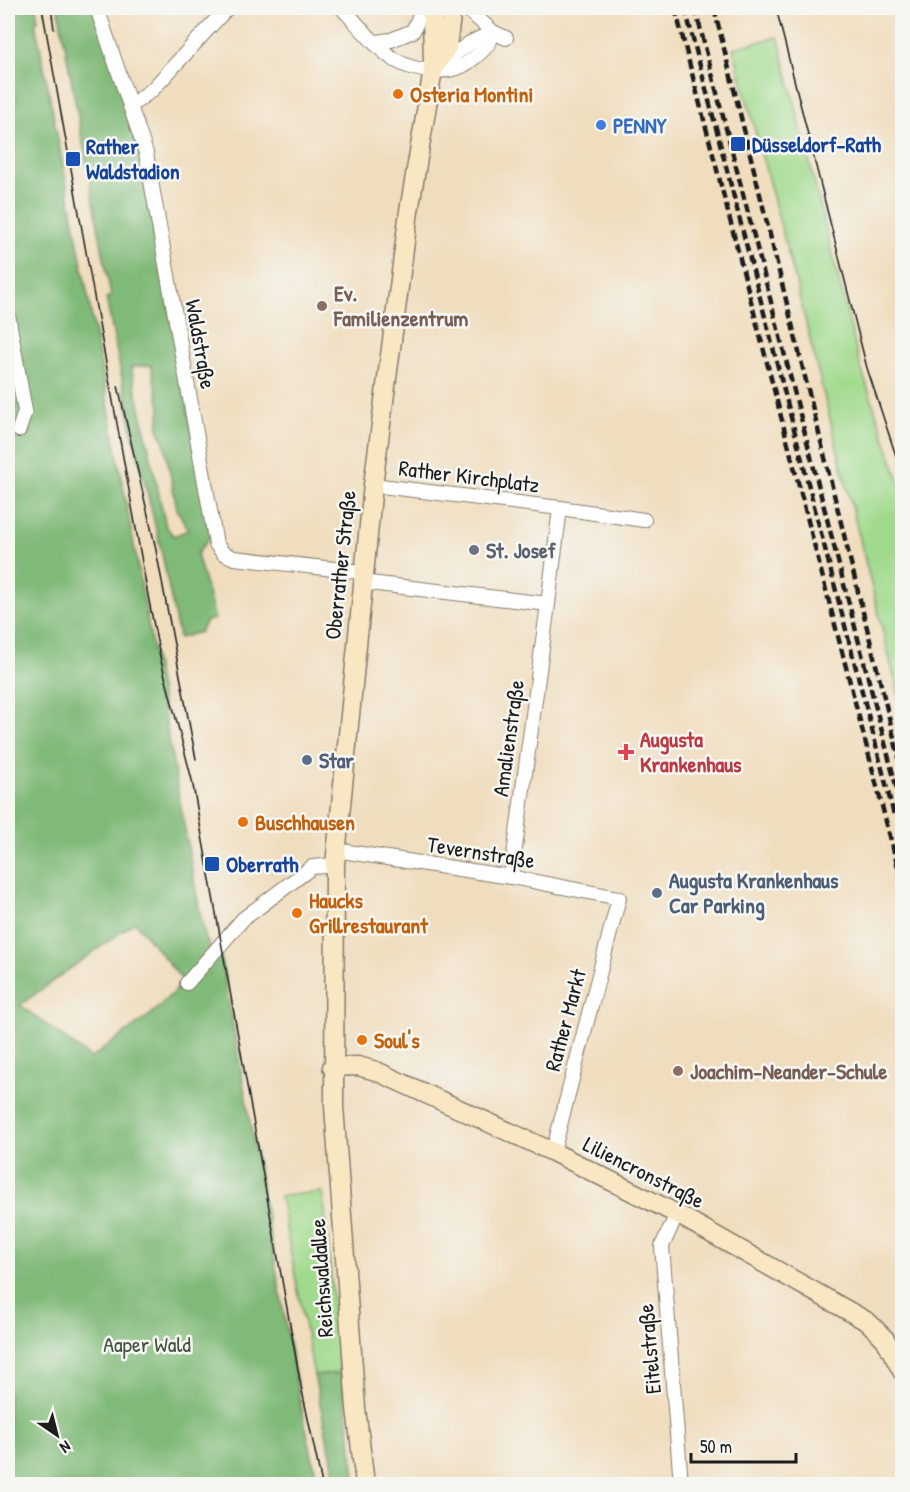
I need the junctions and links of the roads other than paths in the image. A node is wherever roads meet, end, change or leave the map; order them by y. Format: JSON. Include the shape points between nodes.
{"nodes":[{"id":1,"x":97,"y":8,"type":"edge"},
{"id":2,"x":227,"y":8,"type":"edge"},
{"id":3,"x":342,"y":8,"type":"edge"},
{"id":4,"x":423,"y":8,"type":"edge"},
{"id":5,"x":432,"y":8,"type":"edge"},
{"id":6,"x":452,"y":8,"type":"edge"},
{"id":7,"x":465,"y":8,"type":"edge"},
{"id":8,"x":493,"y":32,"type":"junction"},
{"id":9,"x":506,"y":38,"type":"dead end"},
{"id":10,"x":376,"y":42,"type":"junction"},
{"id":11,"x":433,"y":70,"type":"junction"},
{"id":12,"x":130,"y":106,"type":"junction"},
{"id":13,"x":8,"y":315,"type":"edge"},
{"id":14,"x":19,"y":430,"type":"dead end"},
{"id":15,"x":373,"y":485,"type":"junction"},
{"id":16,"x":560,"y":508,"type":"junction"},
{"id":17,"x":644,"y":520,"type":"dead end"},
{"id":18,"x":362,"y":577,"type":"junction"},
{"id":19,"x":548,"y":604,"type":"junction"},
{"id":20,"x":335,"y":858,"type":"junction"},
{"id":21,"x":511,"y":877,"type":"junction"},
{"id":22,"x":619,"y":897,"type":"joint"},
{"id":23,"x":187,"y":983,"type":"dead end"},
{"id":24,"x":332,"y":1067,"type":"junction"},
{"id":25,"x":553,"y":1152,"type":"junction"},
{"id":26,"x":677,"y":1214,"type":"junction"},
{"id":27,"x":903,"y":1371,"type":"edge"},
{"id":28,"x":365,"y":1485,"type":"edge"},
{"id":29,"x":681,"y":1485,"type":"edge"}],
"edges":[{"from":1,"to":12,"type":"street","name":"Waldstraße"},
{"from":2,"to":12,"type":"street","via":[[152,90]]},
{"from":3,"to":10,"type":"street"},
{"from":4,"to":10,"type":"street","via":[[413,30]]},
{"from":5,"to":11,"type":"main road"},
{"from":6,"to":11,"type":"main road","via":[[447,47]]},
{"from":7,"to":8,"type":"street"},
{"from":8,"to":9,"type":"street"},
{"from":8,"to":11,"type":"street","via":[[470,43]]},
{"from":10,"to":11,"type":"street","via":[[396,60]]},
{"from":11,"to":15,"type":"main road","name":"Oberrather Straße","via":[[409,211]]},
{"from":12,"to":18,"type":"street","name":"Waldstraße","via":[[146,153],[216,544],[234,558]]},
{"from":13,"to":14,"type":"street","via":[[25,411]]},
{"from":15,"to":16,"type":"street","name":"Rather Kirchplatz"},
{"from":15,"to":18,"type":"main road","name":"Oberrather Straße"},
{"from":16,"to":17,"type":"street","name":"Rather Kirchplatz"},
{"from":16,"to":19,"type":"street","name":"Rather Kirchplatz"},
{"from":18,"to":19,"type":"street"},
{"from":18,"to":20,"type":"main road","name":"Oberrather Straße"},
{"from":19,"to":21,"type":"street","name":"Amalienstraße"},
{"from":20,"to":21,"type":"street","name":"Tevernstraße"},
{"from":20,"to":23,"type":"street","via":[[312,867],[252,912]]},
{"from":20,"to":24,"type":"main road","name":"Oberrather Straße"},
{"from":21,"to":22,"type":"street","name":"Tevernstraße"},
{"from":22,"to":25,"type":"street","name":"Rather Markt"},
{"from":24,"to":25,"type":"main road","name":"Liliencronstraße","via":[[357,1066],[376,1071]]},
{"from":24,"to":28,"type":"main road","name":"Reichswaldallee"},
{"from":25,"to":26,"type":"main road","name":"Liliencronstraße"},
{"from":26,"to":27,"type":"main road","name":"Liliencronstraße","via":[[868,1322],[885,1339]]},
{"from":26,"to":29,"type":"street","name":"Eitelstraße","via":[[662,1246]]}]}
